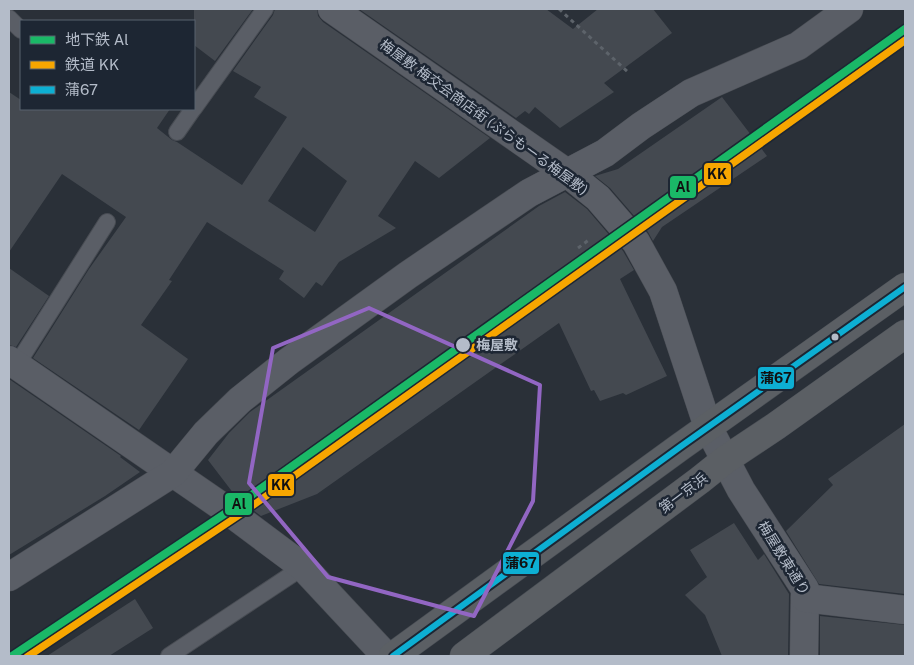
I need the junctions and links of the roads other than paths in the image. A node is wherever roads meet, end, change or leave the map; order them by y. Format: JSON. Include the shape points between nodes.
{"nodes":[{"id":1,"x":265,"y":9,"type":"edge"},
{"id":2,"x":332,"y":9,"type":"edge"},
{"id":3,"x":849,"y":9,"type":"edge"},
{"id":4,"x":9,"y":18,"type":"edge"},
{"id":5,"x":20,"y":29,"type":"edge"},
{"id":6,"x":195,"y":107,"type":"edge"},
{"id":7,"x":193,"y":110,"type":"edge"},
{"id":8,"x":177,"y":132,"type":"dead end"},
{"id":9,"x":566,"y":173,"type":"junction"},
{"id":10,"x":107,"y":222,"type":"dead end"},
{"id":11,"x":905,"y":288,"type":"edge"},
{"id":12,"x":905,"y":334,"type":"edge"},
{"id":13,"x":13,"y":363,"type":"edge"},
{"id":14,"x":708,"y":427,"type":"junction"},
{"id":15,"x":725,"y":460,"type":"junction"},
{"id":16,"x":173,"y":473,"type":"junction"},
{"id":17,"x":303,"y":567,"type":"junction"},
{"id":18,"x":9,"y":577,"type":"edge"},
{"id":19,"x":805,"y":598,"type":"junction"},
{"id":20,"x":905,"y":610,"type":"edge"},
{"id":21,"x":169,"y":656,"type":"edge"},
{"id":22,"x":386,"y":656,"type":"edge"},
{"id":23,"x":392,"y":656,"type":"edge"},
{"id":24,"x":464,"y":656,"type":"edge"},
{"id":25,"x":804,"y":656,"type":"edge"}],
"edges":[{"from":1,"to":6,"type":"lane"},
{"from":2,"to":9,"type":"street","name":"梅屋敷 梅交会商店街 (ぷらもーる梅屋敷)"},
{"from":3,"to":9,"type":"street","via":[[798,46],[691,93],[605,153]]},
{"from":4,"to":5,"type":"lane"},
{"from":7,"to":8,"type":"lane"},
{"from":9,"to":14,"type":"street","name":"梅屋敷 梅交会商店街 (ぷらもーる梅屋敷)","via":[[598,198],[636,242],[659,283]]},
{"from":9,"to":16,"type":"street","via":[[529,193],[408,275],[289,361],[240,400],[206,433]]},
{"from":10,"to":13,"type":"lane"},
{"from":11,"to":14,"type":"highway"},
{"from":12,"to":15,"type":"highway","name":"第一京浜"},
{"from":13,"to":16,"type":"street"},
{"from":14,"to":15,"type":"street","name":"梅屋敷 梅交会商店街 (ぷらもーる梅屋敷)"},
{"from":14,"to":23,"type":"highway"},
{"from":15,"to":19,"type":"street","name":"梅屋敷東通り","via":[[804,589]]},
{"from":15,"to":24,"type":"highway","name":"第一京浜"},
{"from":16,"to":17,"type":"street"},
{"from":16,"to":18,"type":"street"},
{"from":17,"to":21,"type":"lane"},
{"from":17,"to":22,"type":"street"},
{"from":19,"to":20,"type":"street","name":"梅屋敷東通り"},
{"from":19,"to":25,"type":"street"}]}
